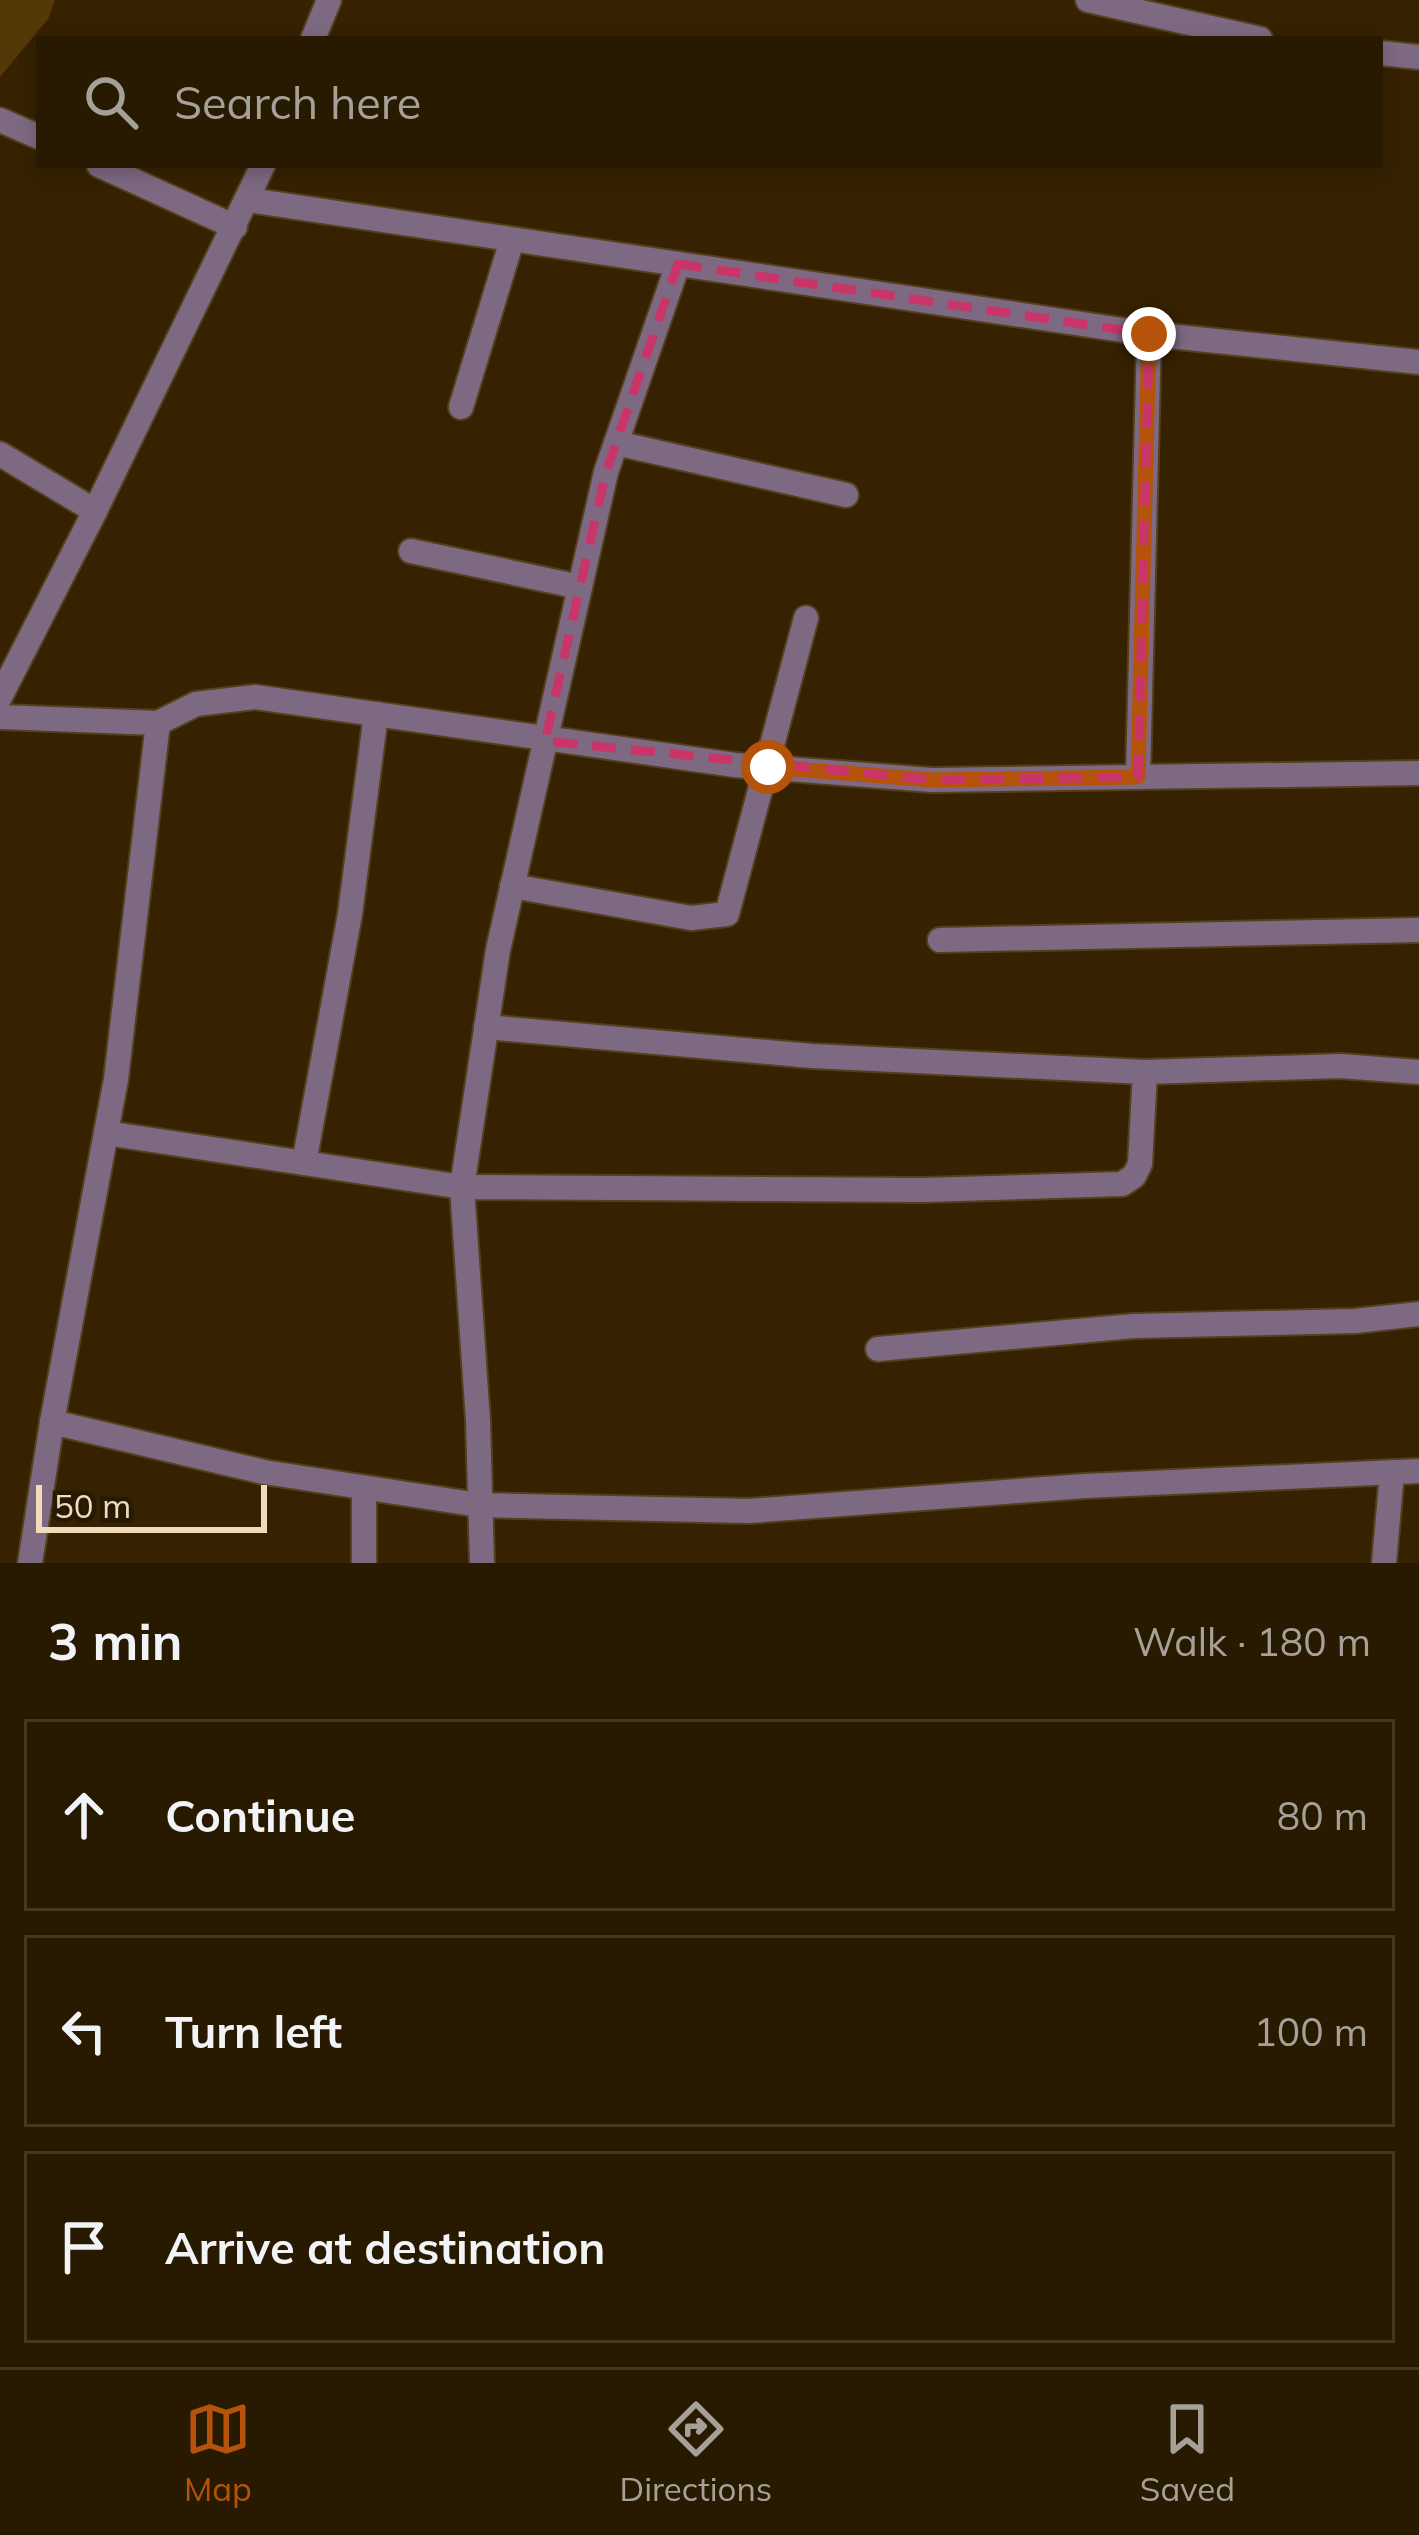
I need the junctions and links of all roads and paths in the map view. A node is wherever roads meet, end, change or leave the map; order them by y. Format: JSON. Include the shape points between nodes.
{"nodes":[{"id":1,"x":329,"y":0,"type":"edge"},
{"id":2,"x":1088,"y":0,"type":"edge"},
{"id":3,"x":314,"y":36,"type":"edge"},
{"id":4,"x":1247,"y":36,"type":"edge"},
{"id":5,"x":1383,"y":53,"type":"edge"},
{"id":6,"x":1419,"y":57,"type":"edge"},
{"id":7,"x":0,"y":120,"type":"edge"},
{"id":8,"x":36,"y":136,"type":"edge"},
{"id":9,"x":106,"y":168,"type":"edge"},
{"id":10,"x":262,"y":168,"type":"edge"},
{"id":11,"x":249,"y":200,"type":"junction"},
{"id":12,"x":236,"y":227,"type":"junction"},
{"id":13,"x":512,"y":239,"type":"junction"},
{"id":14,"x":678,"y":264,"type":"junction"},
{"id":15,"x":1149,"y":334,"type":"junction"},
{"id":16,"x":1419,"y":362,"type":"edge"},
{"id":17,"x":461,"y":407,"type":"dead end"},
{"id":18,"x":616,"y":443,"type":"junction"},
{"id":19,"x":0,"y":454,"type":"edge"},
{"id":20,"x":846,"y":495,"type":"dead end"},
{"id":21,"x":95,"y":511,"type":"junction"},
{"id":22,"x":411,"y":551,"type":"dead end"},
{"id":23,"x":580,"y":587,"type":"junction"},
{"id":24,"x":806,"y":617,"type":"dead end"},
{"id":25,"x":0,"y":697,"type":"edge"},
{"id":26,"x":376,"y":713,"type":"junction"},
{"id":27,"x":0,"y":717,"type":"edge"},
{"id":28,"x":158,"y":723,"type":"junction"},
{"id":29,"x":545,"y":741,"type":"junction"},
{"id":30,"x":768,"y":767,"type":"junction"},
{"id":31,"x":1419,"y":773,"type":"edge"},
{"id":32,"x":1138,"y":777,"type":"junction"},
{"id":33,"x":512,"y":886,"type":"junction"},
{"id":34,"x":1419,"y":930,"type":"edge"},
{"id":35,"x":940,"y":940,"type":"dead end"},
{"id":36,"x":486,"y":1027,"type":"junction"},
{"id":37,"x":1145,"y":1072,"type":"junction"},
{"id":38,"x":1419,"y":1072,"type":"edge"},
{"id":39,"x":106,"y":1133,"type":"junction"},
{"id":40,"x":304,"y":1163,"type":"junction"},
{"id":41,"x":462,"y":1187,"type":"junction"},
{"id":42,"x":1419,"y":1315,"type":"edge"},
{"id":43,"x":878,"y":1348,"type":"dead end"},
{"id":44,"x":52,"y":1422,"type":"junction"},
{"id":45,"x":1419,"y":1471,"type":"edge"},
{"id":46,"x":1392,"y":1472,"type":"junction"},
{"id":47,"x":364,"y":1488,"type":"junction"},
{"id":48,"x":479,"y":1505,"type":"junction"},
{"id":49,"x":24,"y":1561,"type":"edge"},
{"id":50,"x":364,"y":1563,"type":"edge"},
{"id":51,"x":482,"y":1563,"type":"edge"},
{"id":52,"x":1384,"y":1563,"type":"edge"}],
"edges":[{"from":1,"to":3,"type":"street"},
{"from":2,"to":4,"type":"street"},
{"from":5,"to":6,"type":"street"},
{"from":7,"to":8,"type":"street"},
{"from":9,"to":12,"type":"street"},
{"from":10,"to":11,"type":"street"},
{"from":11,"to":12,"type":"street"},
{"from":11,"to":13,"type":"street"},
{"from":12,"to":21,"type":"street"},
{"from":13,"to":14,"type":"street"},
{"from":13,"to":17,"type":"street"},
{"from":14,"to":15,"type":"street"},
{"from":14,"to":18,"type":"street"},
{"from":15,"to":16,"type":"street"},
{"from":15,"to":32,"type":"street"},
{"from":18,"to":20,"type":"street"},
{"from":18,"to":23,"type":"street"},
{"from":19,"to":21,"type":"street"},
{"from":21,"to":25,"type":"street"},
{"from":22,"to":23,"type":"street"},
{"from":23,"to":29,"type":"street"},
{"from":24,"to":30,"type":"street"},
{"from":26,"to":28,"type":"street","via":[[255,697],[196,704]]},
{"from":26,"to":29,"type":"street"},
{"from":26,"to":40,"type":"street","via":[[350,914]]},
{"from":27,"to":28,"type":"street"},
{"from":28,"to":39,"type":"street"},
{"from":29,"to":30,"type":"street"},
{"from":29,"to":33,"type":"street"},
{"from":30,"to":32,"type":"street","via":[[932,780]]},
{"from":30,"to":33,"type":"street","via":[[727,914],[692,918]]},
{"from":31,"to":32,"type":"street"},
{"from":33,"to":36,"type":"street"},
{"from":34,"to":35,"type":"street"},
{"from":36,"to":37,"type":"street","via":[[812,1056]]},
{"from":36,"to":41,"type":"street"},
{"from":37,"to":38,"type":"street"},
{"from":37,"to":41,"type":"street","via":[[1140,1164],[1122,1184]]},
{"from":39,"to":40,"type":"street"},
{"from":39,"to":44,"type":"street"},
{"from":40,"to":41,"type":"street"},
{"from":41,"to":48,"type":"street"},
{"from":42,"to":43,"type":"street","via":[[1134,1326]]},
{"from":44,"to":47,"type":"street"},
{"from":44,"to":49,"type":"street"},
{"from":45,"to":46,"type":"street"},
{"from":46,"to":48,"type":"street","via":[[749,1511]]},
{"from":46,"to":52,"type":"street"},
{"from":47,"to":48,"type":"street"},
{"from":47,"to":50,"type":"street"},
{"from":48,"to":51,"type":"street"}]}
